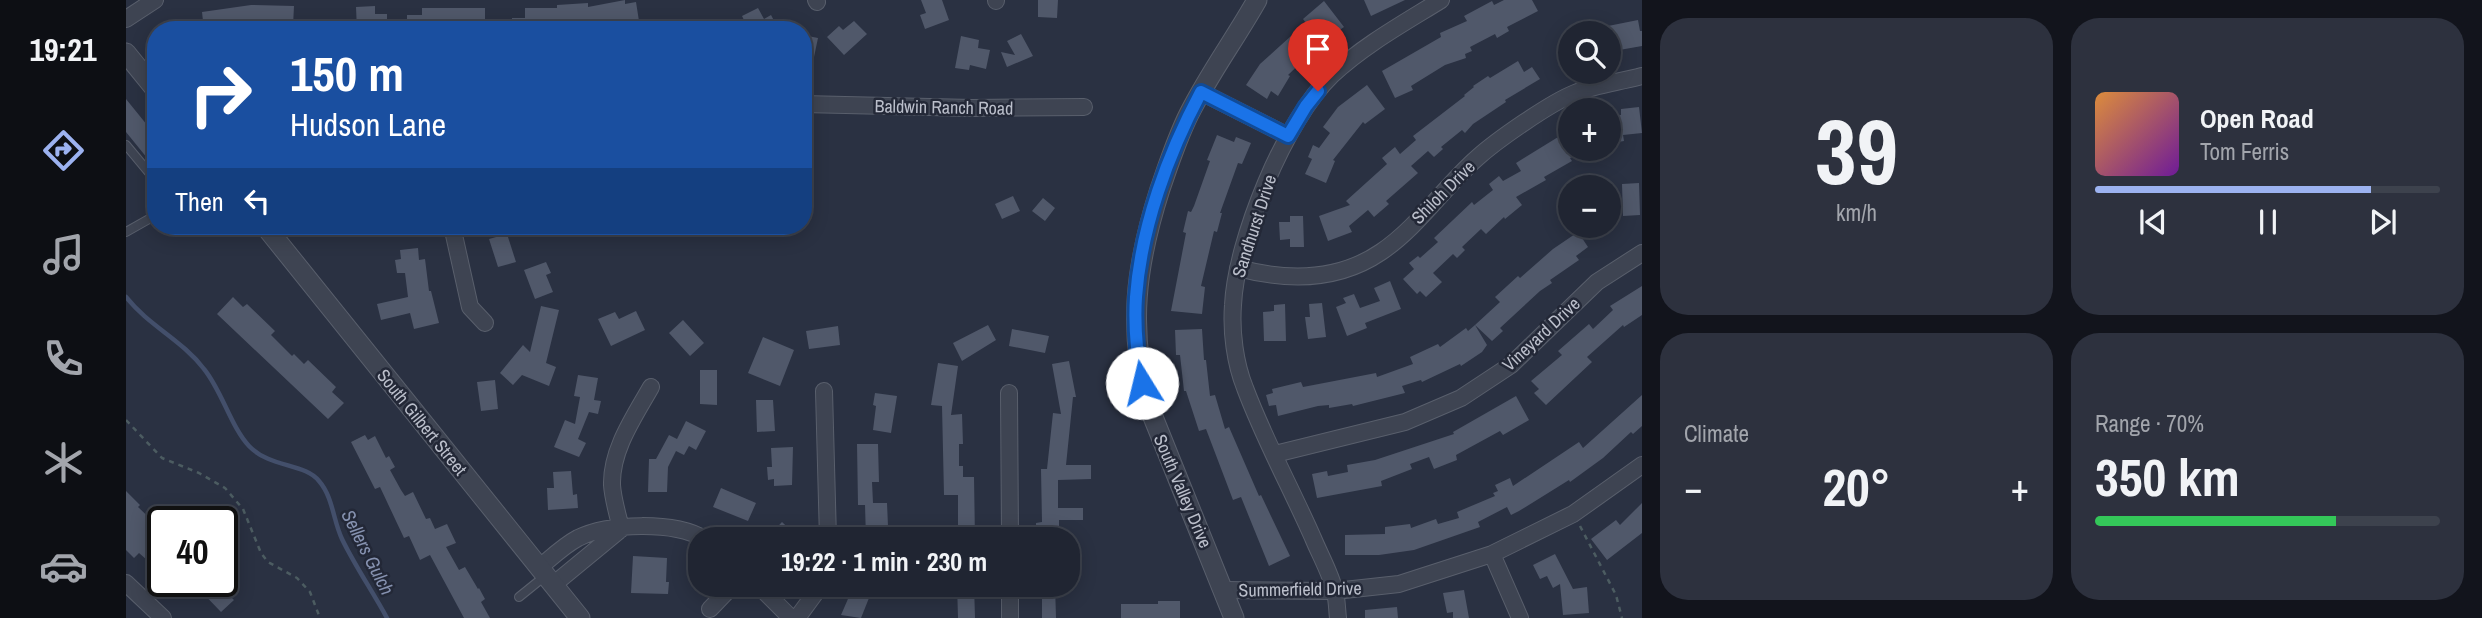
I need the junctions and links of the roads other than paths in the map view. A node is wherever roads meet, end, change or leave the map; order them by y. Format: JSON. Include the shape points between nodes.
{"nodes":[{"id":1,"x":1257,"y":0,"type":"edge"},
{"id":2,"x":1441,"y":0,"type":"edge"},
{"id":3,"x":147,"y":2,"type":"edge"},
{"id":4,"x":126,"y":19,"type":"edge"},
{"id":5,"x":126,"y":52,"type":"edge"},
{"id":6,"x":1642,"y":76,"type":"edge"},
{"id":7,"x":147,"y":78,"type":"edge"},
{"id":8,"x":1201,"y":92,"type":"junction"},
{"id":9,"x":812,"y":104,"type":"edge"},
{"id":10,"x":1084,"y":107,"type":"dead end"},
{"id":11,"x":1288,"y":136,"type":"junction"},
{"id":12,"x":126,"y":145,"type":"edge"},
{"id":13,"x":147,"y":170,"type":"edge"},
{"id":14,"x":147,"y":220,"type":"edge"},
{"id":15,"x":126,"y":232,"type":"edge"},
{"id":16,"x":272,"y":235,"type":"edge"},
{"id":17,"x":454,"y":235,"type":"edge"},
{"id":18,"x":1642,"y":253,"type":"edge"},
{"id":19,"x":1238,"y":268,"type":"junction"},
{"id":20,"x":485,"y":323,"type":"dead end"},
{"id":21,"x":651,"y":387,"type":"dead end"},
{"id":22,"x":824,"y":391,"type":"dead end"},
{"id":23,"x":1009,"y":393,"type":"dead end"},
{"id":24,"x":1275,"y":454,"type":"junction"},
{"id":25,"x":1642,"y":465,"type":"edge"},
{"id":26,"x":828,"y":527,"type":"edge"},
{"id":27,"x":1010,"y":527,"type":"edge"},
{"id":28,"x":621,"y":529,"type":"junction"},
{"id":29,"x":688,"y":533,"type":"edge"},
{"id":30,"x":1492,"y":554,"type":"junction"},
{"id":31,"x":546,"y":576,"type":"junction"},
{"id":32,"x":126,"y":583,"type":"edge"},
{"id":33,"x":1222,"y":590,"type":"junction"},
{"id":34,"x":1335,"y":592,"type":"junction"},
{"id":35,"x":519,"y":597,"type":"dead end"},
{"id":36,"x":722,"y":597,"type":"edge"},
{"id":37,"x":770,"y":597,"type":"edge"},
{"id":38,"x":812,"y":597,"type":"edge"},
{"id":39,"x":1010,"y":597,"type":"edge"},
{"id":40,"x":710,"y":609,"type":"dead end"},
{"id":41,"x":163,"y":618,"type":"edge"},
{"id":42,"x":580,"y":618,"type":"edge"},
{"id":43,"x":791,"y":618,"type":"edge"},
{"id":44,"x":797,"y":618,"type":"edge"},
{"id":45,"x":1010,"y":618,"type":"edge"},
{"id":46,"x":1220,"y":618,"type":"edge"},
{"id":47,"x":1234,"y":618,"type":"edge"},
{"id":48,"x":1338,"y":618,"type":"edge"},
{"id":49,"x":1520,"y":618,"type":"edge"}],
"edges":[{"from":1,"to":8,"type":"street","name":"South Valley Drive"},
{"from":2,"to":11,"type":"street","name":"Sandhurst Drive","via":[[1331,77]]},
{"from":3,"to":4,"type":"street"},
{"from":5,"to":7,"type":"street"},
{"from":6,"to":19,"type":"street","name":"Shiloh Drive","via":[[1574,93],[1536,116],[1478,157],[1382,251],[1347,270],[1306,278],[1267,276]]},
{"from":8,"to":11,"type":"street"},
{"from":8,"to":33,"type":"street","name":"South Valley Drive","via":[[1169,161],[1148,228],[1138,280],[1136,339],[1149,407]]},
{"from":9,"to":10,"type":"street","name":"Baldwin Ranch Road"},
{"from":11,"to":19,"type":"street","name":"Sandhurst Drive","via":[[1252,219]]},
{"from":12,"to":13,"type":"lane"},
{"from":14,"to":15,"type":"lane"},
{"from":16,"to":31,"type":"street","name":"South Gilbert Street"},
{"from":17,"to":20,"type":"street","via":[[470,307]]},
{"from":18,"to":24,"type":"street","name":"Vineyard Drive","via":[[1597,282],[1511,365],[1461,398],[1405,422]]},
{"from":19,"to":24,"type":"street","name":"Sandhurst Drive","via":[[1233,303],[1237,358],[1243,385]]},
{"from":21,"to":28,"type":"street","via":[[615,462],[612,487]]},
{"from":22,"to":26,"type":"street"},
{"from":23,"to":27,"type":"street"},
{"from":24,"to":34,"type":"street","name":"Sandhurst Drive"},
{"from":25,"to":30,"type":"street","name":"Summerfield Drive","via":[[1573,514]]},
{"from":28,"to":29,"type":"street","via":[[652,526]]},
{"from":28,"to":31,"type":"street"},
{"from":28,"to":31,"type":"street","via":[[580,537]]},
{"from":30,"to":34,"type":"street","name":"Summerfield Drive","via":[[1399,584]]},
{"from":30,"to":49,"type":"street"},
{"from":31,"to":35,"type":"lane"},
{"from":31,"to":42,"type":"street","name":"South Gilbert Street"},
{"from":32,"to":41,"type":"street"},
{"from":33,"to":34,"type":"street","name":"Summerfield Drive"},
{"from":33,"to":46,"type":"street","name":"South Valley Drive"},
{"from":33,"to":47,"type":"street","name":"South Valley Drive"},
{"from":34,"to":48,"type":"street","name":"Sandhurst Drive"},
{"from":36,"to":40,"type":"street"},
{"from":37,"to":43,"type":"street"},
{"from":38,"to":44,"type":"street"},
{"from":39,"to":45,"type":"street"}]}
